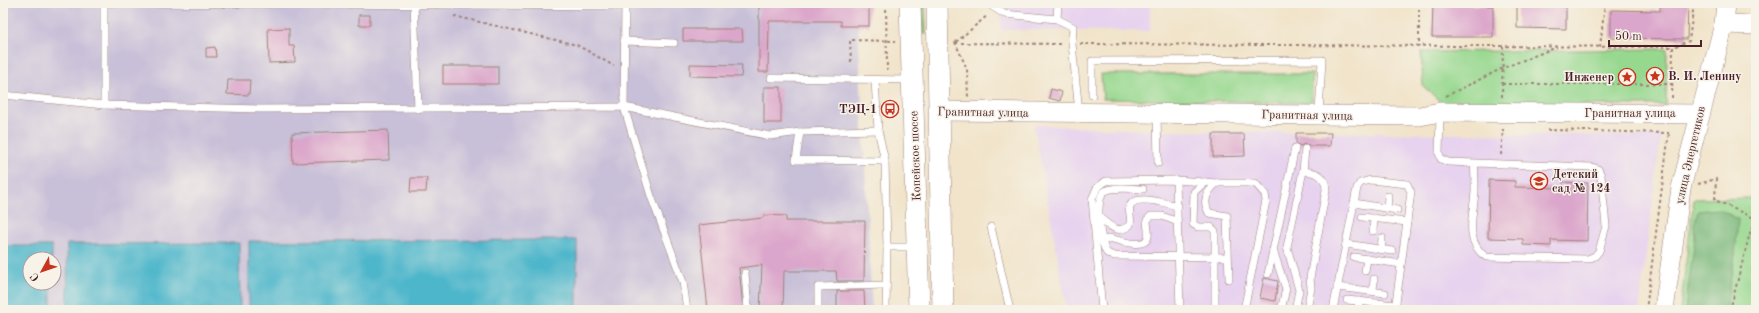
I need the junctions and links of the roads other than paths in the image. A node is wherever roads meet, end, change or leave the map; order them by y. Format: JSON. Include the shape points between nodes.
{"nodes":[{"id":1,"x":104,"y":3,"type":"edge"},
{"id":2,"x":113,"y":3,"type":"edge"},
{"id":3,"x":910,"y":3,"type":"edge"},
{"id":4,"x":937,"y":3,"type":"edge"},
{"id":5,"x":987,"y":3,"type":"edge"},
{"id":6,"x":1058,"y":3,"type":"edge"},
{"id":7,"x":1726,"y":3,"type":"edge"},
{"id":8,"x":414,"y":5,"type":"edge"},
{"id":9,"x":625,"y":5,"type":"edge"},
{"id":10,"x":1057,"y":19,"type":"junction"},
{"id":11,"x":1724,"y":24,"type":"junction"},
{"id":12,"x":1756,"y":25,"type":"edge"},
{"id":13,"x":624,"y":41,"type":"junction"},
{"id":14,"x":674,"y":43,"type":"dead end"},
{"id":15,"x":771,"y":78,"type":"dead end"},
{"id":16,"x":875,"y":80,"type":"junction"},
{"id":17,"x":913,"y":80,"type":"junction"},
{"id":18,"x":3,"y":95,"type":"edge"},
{"id":19,"x":1092,"y":95,"type":"dead end"},
{"id":20,"x":104,"y":105,"type":"junction"},
{"id":21,"x":1441,"y":105,"type":"junction"},
{"id":22,"x":624,"y":107,"type":"junction"},
{"id":23,"x":418,"y":109,"type":"junction"},
{"id":24,"x":914,"y":111,"type":"junction"},
{"id":25,"x":940,"y":111,"type":"junction"},
{"id":26,"x":1079,"y":113,"type":"junction"},
{"id":27,"x":1157,"y":113,"type":"junction"},
{"id":28,"x":1699,"y":114,"type":"junction"},
{"id":29,"x":1319,"y":116,"type":"junction"},
{"id":30,"x":878,"y":130,"type":"junction"},
{"id":31,"x":800,"y":132,"type":"junction"},
{"id":32,"x":1295,"y":148,"type":"dead end"},
{"id":33,"x":1304,"y":149,"type":"dead end"},
{"id":34,"x":885,"y":161,"type":"junction"},
{"id":35,"x":1158,"y":163,"type":"dead end"},
{"id":36,"x":1474,"y":163,"type":"junction"},
{"id":37,"x":1303,"y":171,"type":"junction"},
{"id":38,"x":1176,"y":180,"type":"junction"},
{"id":39,"x":1205,"y":182,"type":"junction"},
{"id":40,"x":1217,"y":183,"type":"junction"},
{"id":41,"x":1143,"y":189,"type":"dead end"},
{"id":42,"x":1388,"y":196,"type":"dead end"},
{"id":43,"x":1354,"y":204,"type":"junction"},
{"id":44,"x":1178,"y":206,"type":"junction"},
{"id":45,"x":1387,"y":209,"type":"junction"},
{"id":46,"x":1397,"y":210,"type":"dead end"},
{"id":47,"x":1362,"y":217,"type":"dead end"},
{"id":48,"x":1100,"y":218,"type":"junction"},
{"id":49,"x":1374,"y":218,"type":"junction"},
{"id":50,"x":1178,"y":222,"type":"junction"},
{"id":51,"x":1407,"y":222,"type":"junction"},
{"id":52,"x":991,"y":227,"type":"dead end"},
{"id":53,"x":1373,"y":231,"type":"dead end"},
{"id":54,"x":1382,"y":238,"type":"dead end"},
{"id":55,"x":1102,"y":242,"type":"junction"},
{"id":56,"x":1346,"y":244,"type":"junction"},
{"id":57,"x":887,"y":247,"type":"junction"},
{"id":58,"x":918,"y":248,"type":"junction"},
{"id":59,"x":1273,"y":250,"type":"junction"},
{"id":60,"x":1381,"y":250,"type":"junction"},
{"id":61,"x":1392,"y":252,"type":"dead end"},
{"id":62,"x":1178,"y":257,"type":"junction"},
{"id":63,"x":1214,"y":257,"type":"junction"},
{"id":64,"x":1227,"y":257,"type":"junction"},
{"id":65,"x":1354,"y":257,"type":"dead end"},
{"id":66,"x":1367,"y":259,"type":"junction"},
{"id":67,"x":1401,"y":264,"type":"junction"},
{"id":68,"x":1365,"y":271,"type":"dead end"},
{"id":69,"x":745,"y":273,"type":"dead end"},
{"id":70,"x":1268,"y":274,"type":"dead end"},
{"id":71,"x":1229,"y":279,"type":"dead end"},
{"id":72,"x":1374,"y":279,"type":"dead end"},
{"id":73,"x":886,"y":285,"type":"junction"},
{"id":74,"x":1337,"y":287,"type":"junction"},
{"id":75,"x":1373,"y":291,"type":"junction"},
{"id":76,"x":1386,"y":292,"type":"dead end"},
{"id":77,"x":1348,"y":300,"type":"dead end"},
{"id":78,"x":1359,"y":301,"type":"junction"},
{"id":79,"x":1395,"y":307,"type":"edge"},
{"id":80,"x":687,"y":310,"type":"edge"},
{"id":81,"x":748,"y":310,"type":"edge"},
{"id":82,"x":818,"y":310,"type":"edge"},
{"id":83,"x":886,"y":310,"type":"edge"},
{"id":84,"x":919,"y":310,"type":"edge"},
{"id":85,"x":943,"y":310,"type":"edge"},
{"id":86,"x":1010,"y":310,"type":"edge"},
{"id":87,"x":1102,"y":310,"type":"edge"},
{"id":88,"x":1180,"y":310,"type":"edge"},
{"id":89,"x":1215,"y":310,"type":"edge"},
{"id":90,"x":1244,"y":310,"type":"edge"},
{"id":91,"x":1281,"y":310,"type":"edge"},
{"id":92,"x":1295,"y":310,"type":"edge"},
{"id":93,"x":1307,"y":310,"type":"edge"},
{"id":94,"x":1333,"y":310,"type":"edge"},
{"id":95,"x":1358,"y":310,"type":"edge"},
{"id":96,"x":1664,"y":310,"type":"edge"}],
"edges":[{"from":1,"to":20,"type":"lane"},
{"from":2,"to":8,"type":"lane"},
{"from":3,"to":17,"type":"main road","name":"Копейское шоссе"},
{"from":4,"to":25,"type":"main road","name":"Копейское шоссе"},
{"from":5,"to":10,"type":"lane","via":[[1004,14]]},
{"from":6,"to":10,"type":"lane"},
{"from":7,"to":11,"type":"street","name":"улица Энергетиков"},
{"from":8,"to":9,"type":"lane"},
{"from":8,"to":23,"type":"lane"},
{"from":9,"to":13,"type":"lane"},
{"from":10,"to":26,"type":"lane","via":[[1073,27],[1072,44]]},
{"from":11,"to":12,"type":"street"},
{"from":11,"to":28,"type":"street","name":"улица Энергетиков"},
{"from":13,"to":14,"type":"lane"},
{"from":13,"to":22,"type":"lane"},
{"from":15,"to":16,"type":"lane"},
{"from":16,"to":17,"type":"lane"},
{"from":16,"to":30,"type":"lane"},
{"from":17,"to":24,"type":"main road","name":"Копейское шоссе"},
{"from":18,"to":20,"type":"lane"},
{"from":19,"to":29,"type":"lane","via":[[1092,61],[1322,60]]},
{"from":20,"to":23,"type":"lane","via":[[260,109]]},
{"from":21,"to":28,"type":"street","name":"Гранитная улица","via":[[1502,120]]},
{"from":21,"to":29,"type":"street","name":"Гранитная улица","via":[[1420,116]]},
{"from":21,"to":36,"type":"lane","via":[[1441,159],[1448,162]]},
{"from":22,"to":23,"type":"lane"},
{"from":22,"to":31,"type":"lane","via":[[770,136]]},
{"from":22,"to":80,"type":"lane","via":[[651,196],[683,282]]},
{"from":24,"to":25,"type":"main road","name":"Гранитная улица"},
{"from":24,"to":58,"type":"main road","name":"Копейское шоссе"},
{"from":25,"to":26,"type":"street","name":"Гранитная улица"},
{"from":25,"to":85,"type":"main road","name":"Копейское шоссе"},
{"from":26,"to":27,"type":"street","name":"Гранитная улица"},
{"from":27,"to":29,"type":"street","name":"Гранитная улица"},
{"from":27,"to":35,"type":"lane"},
{"from":28,"to":96,"type":"street","name":"улица Энергетиков","via":[[1681,188]]},
{"from":30,"to":31,"type":"lane"},
{"from":30,"to":34,"type":"lane"},
{"from":31,"to":34,"type":"lane","via":[[796,160]]},
{"from":32,"to":59,"type":"lane"},
{"from":33,"to":37,"type":"lane"},
{"from":34,"to":57,"type":"lane"},
{"from":36,"to":36,"type":"lane","via":[[1592,166],[1598,169],[1601,175],[1606,226],[1595,256],[1588,259],[1486,257],[1479,252],[1470,224],[1475,192]]},
{"from":37,"to":92,"type":"lane","via":[[1287,247],[1299,290]]},
{"from":37,"to":93,"type":"lane","via":[[1316,173],[1326,182]]},
{"from":38,"to":39,"type":"lane"},
{"from":38,"to":44,"type":"lane"},
{"from":38,"to":87,"type":"lane","via":[[1106,181],[1094,193],[1093,212]]},
{"from":39,"to":40,"type":"lane"},
{"from":39,"to":63,"type":"lane","via":[[1194,192],[1193,224],[1198,227],[1214,228]]},
{"from":40,"to":64,"type":"lane","via":[[1206,196],[1207,209],[1210,214],[1228,216]]},
{"from":40,"to":90,"type":"lane","via":[[1255,183],[1265,194],[1266,201]]},
{"from":41,"to":48,"type":"lane","via":[[1105,191],[1100,196]]},
{"from":42,"to":45,"type":"lane"},
{"from":43,"to":45,"type":"lane"},
{"from":43,"to":51,"type":"lane","via":[[1357,188],[1365,180],[1407,184],[1411,192]]},
{"from":43,"to":56,"type":"lane"},
{"from":44,"to":48,"type":"lane","via":[[1137,200],[1129,208],[1130,225],[1121,230],[1116,230]]},
{"from":44,"to":50,"type":"lane"},
{"from":45,"to":46,"type":"lane"},
{"from":47,"to":49,"type":"lane"},
{"from":48,"to":55,"type":"lane"},
{"from":49,"to":51,"type":"lane"},
{"from":49,"to":53,"type":"lane"},
{"from":50,"to":55,"type":"lane","via":[[1162,216],[1151,216],[1147,220],[1148,237],[1145,242],[1138,244],[1109,238]]},
{"from":50,"to":62,"type":"lane"},
{"from":51,"to":67,"type":"lane"},
{"from":52,"to":86,"type":"lane"},
{"from":54,"to":60,"type":"lane"},
{"from":55,"to":62,"type":"lane","via":[[1107,253],[1114,256]]},
{"from":56,"to":60,"type":"lane"},
{"from":56,"to":74,"type":"lane"},
{"from":57,"to":58,"type":"lane"},
{"from":57,"to":73,"type":"lane"},
{"from":58,"to":84,"type":"main road","name":"Копейское шоссе"},
{"from":59,"to":70,"type":"lane"},
{"from":59,"to":91,"type":"lane","via":[[1286,289]]},
{"from":60,"to":61,"type":"lane"},
{"from":62,"to":63,"type":"lane"},
{"from":62,"to":88,"type":"lane"},
{"from":63,"to":64,"type":"lane"},
{"from":63,"to":89,"type":"lane"},
{"from":64,"to":71,"type":"lane"},
{"from":65,"to":66,"type":"lane"},
{"from":66,"to":67,"type":"lane"},
{"from":66,"to":68,"type":"lane"},
{"from":67,"to":79,"type":"lane"},
{"from":69,"to":81,"type":"lane"},
{"from":72,"to":75,"type":"lane"},
{"from":73,"to":82,"type":"lane","via":[[818,287]]},
{"from":73,"to":83,"type":"lane"},
{"from":74,"to":75,"type":"lane"},
{"from":74,"to":94,"type":"lane"},
{"from":75,"to":76,"type":"lane"},
{"from":77,"to":78,"type":"lane"},
{"from":78,"to":79,"type":"lane"},
{"from":78,"to":95,"type":"lane"}]}
